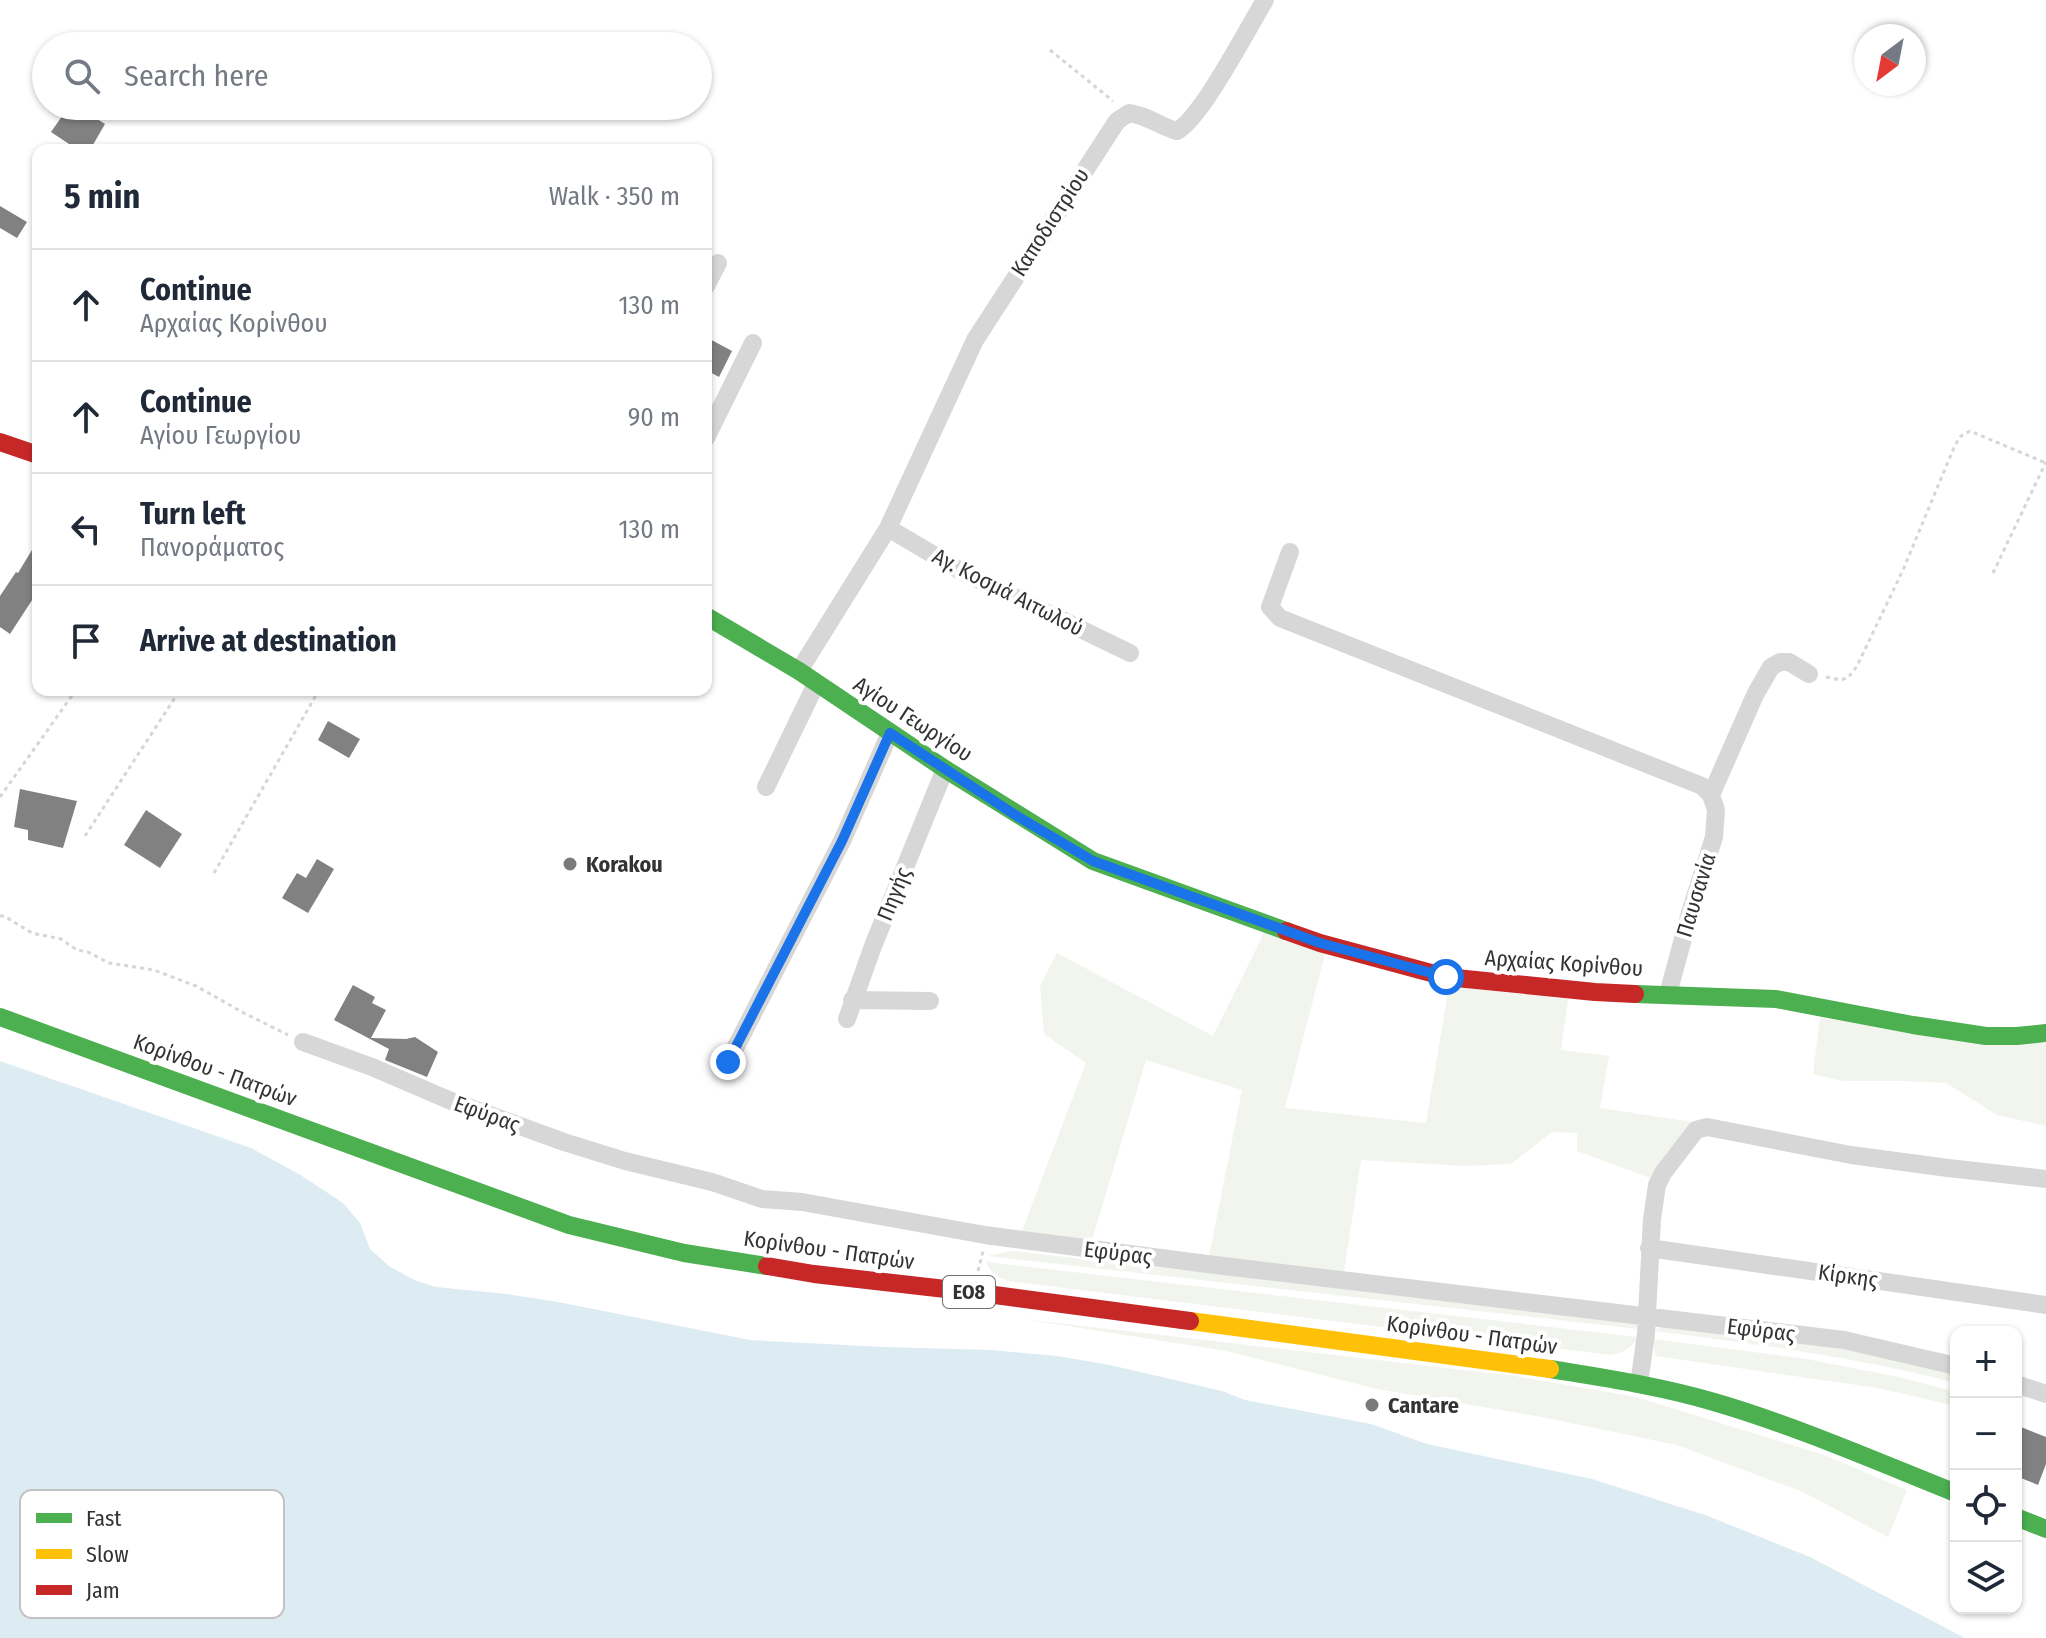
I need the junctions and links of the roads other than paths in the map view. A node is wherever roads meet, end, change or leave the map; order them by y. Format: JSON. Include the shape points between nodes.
{"nodes":[{"id":1,"x":1265,"y":0,"type":"edge"},
{"id":2,"x":718,"y":263,"type":"dead end"},
{"id":3,"x":712,"y":274,"type":"edge"},
{"id":4,"x":753,"y":343,"type":"dead end"},
{"id":5,"x":712,"y":426,"type":"edge"},
{"id":6,"x":0,"y":442,"type":"edge"},
{"id":7,"x":32,"y":453,"type":"edge"},
{"id":8,"x":888,"y":528,"type":"junction"},
{"id":9,"x":1290,"y":552,"type":"dead end"},
{"id":10,"x":712,"y":620,"type":"edge"},
{"id":11,"x":1130,"y":653,"type":"dead end"},
{"id":12,"x":799,"y":671,"type":"junction"},
{"id":13,"x":1809,"y":674,"type":"road end"},
{"id":14,"x":816,"y":684,"type":"junction"},
{"id":15,"x":890,"y":733,"type":"junction"},
{"id":16,"x":945,"y":769,"type":"junction"},
{"id":17,"x":766,"y":787,"type":"dead end"},
{"id":18,"x":1711,"y":795,"type":"junction"},
{"id":19,"x":1093,"y":861,"type":"joint"},
{"id":20,"x":1668,"y":994,"type":"junction"},
{"id":21,"x":852,"y":1000,"type":"junction"},
{"id":22,"x":930,"y":1001,"type":"dead end"},
{"id":23,"x":0,"y":1017,"type":"edge"},
{"id":24,"x":847,"y":1019,"type":"dead end"},
{"id":25,"x":2046,"y":1033,"type":"edge"},
{"id":26,"x":303,"y":1042,"type":"road end"},
{"id":27,"x":728,"y":1062,"type":"dead end"},
{"id":28,"x":2046,"y":1179,"type":"edge"},
{"id":29,"x":1649,"y":1248,"type":"junction"},
{"id":30,"x":2046,"y":1305,"type":"edge"},
{"id":31,"x":1647,"y":1317,"type":"junction"},
{"id":32,"x":1950,"y":1365,"type":"edge"},
{"id":33,"x":1639,"y":1384,"type":"junction"},
{"id":34,"x":2022,"y":1386,"type":"edge"},
{"id":35,"x":2046,"y":1394,"type":"edge"},
{"id":36,"x":1950,"y":1491,"type":"edge"},
{"id":37,"x":2022,"y":1519,"type":"edge"},
{"id":38,"x":2046,"y":1529,"type":"edge"}],
"edges":[{"from":1,"to":8,"type":"street","name":"Καποδιστρίου","via":[[1185,126],[1177,131],[1129,113],[1117,121],[975,340]]},
{"from":2,"to":3,"type":"street"},
{"from":4,"to":5,"type":"street"},
{"from":6,"to":7,"type":"main road"},
{"from":8,"to":11,"type":"street","name":"Αγ. Κοσμά Αιτωλού","via":[[959,570]]},
{"from":8,"to":12,"type":"street","name":"Καποδιστρίου"},
{"from":9,"to":18,"type":"street","via":[[1270,607],[1280,618],[1702,786]]},
{"from":10,"to":12,"type":"main road","name":"Αγίου Γεωργίου"},
{"from":12,"to":14,"type":"main road","name":"Αγίου Γεωργίου"},
{"from":13,"to":18,"type":"street","via":[[1789,662],[1771,667]]},
{"from":14,"to":15,"type":"main road","name":"Αγίου Γεωργίου"},
{"from":14,"to":17,"type":"street"},
{"from":15,"to":16,"type":"main road","name":"Αγίου Γεωργίου"},
{"from":15,"to":27,"type":"street","via":[[842,841]]},
{"from":16,"to":19,"type":"main road","name":"Αγίου Γεωργίου"},
{"from":16,"to":21,"type":"street","name":"Πηγής"},
{"from":18,"to":20,"type":"street","name":"Παυσανία","via":[[1714,837]]},
{"from":19,"to":20,"type":"main road","name":"Αρχαίας Κορίνθου","via":[[1320,943],[1429,974],[1595,992]]},
{"from":20,"to":25,"type":"main road","name":"Αρχαίας Κορίνθου","via":[[1776,999],[1986,1036]]},
{"from":21,"to":22,"type":"street"},
{"from":21,"to":24,"type":"street","name":"Πηγής"},
{"from":23,"to":33,"type":"main road","name":"Κορίνθου - Πατρών","number":"ΕΟ8","via":[[569,1225],[684,1253]]},
{"from":26,"to":31,"type":"street","name":"Εφύρας","via":[[508,1123],[762,1199],[985,1235]]},
{"from":28,"to":29,"type":"street","via":[[1851,1155],[1707,1127],[1696,1130],[1657,1185]]},
{"from":29,"to":30,"type":"street","name":"Κίρκης"},
{"from":29,"to":31,"type":"street"},
{"from":31,"to":32,"type":"street","name":"Εφύρας","via":[[1844,1340]]},
{"from":31,"to":33,"type":"street"},
{"from":33,"to":36,"type":"main road","name":"Κορίνθου - Πατρών","number":"ΕΟ8","via":[[1777,1422]]},
{"from":34,"to":35,"type":"street"},
{"from":37,"to":38,"type":"main road"}]}
